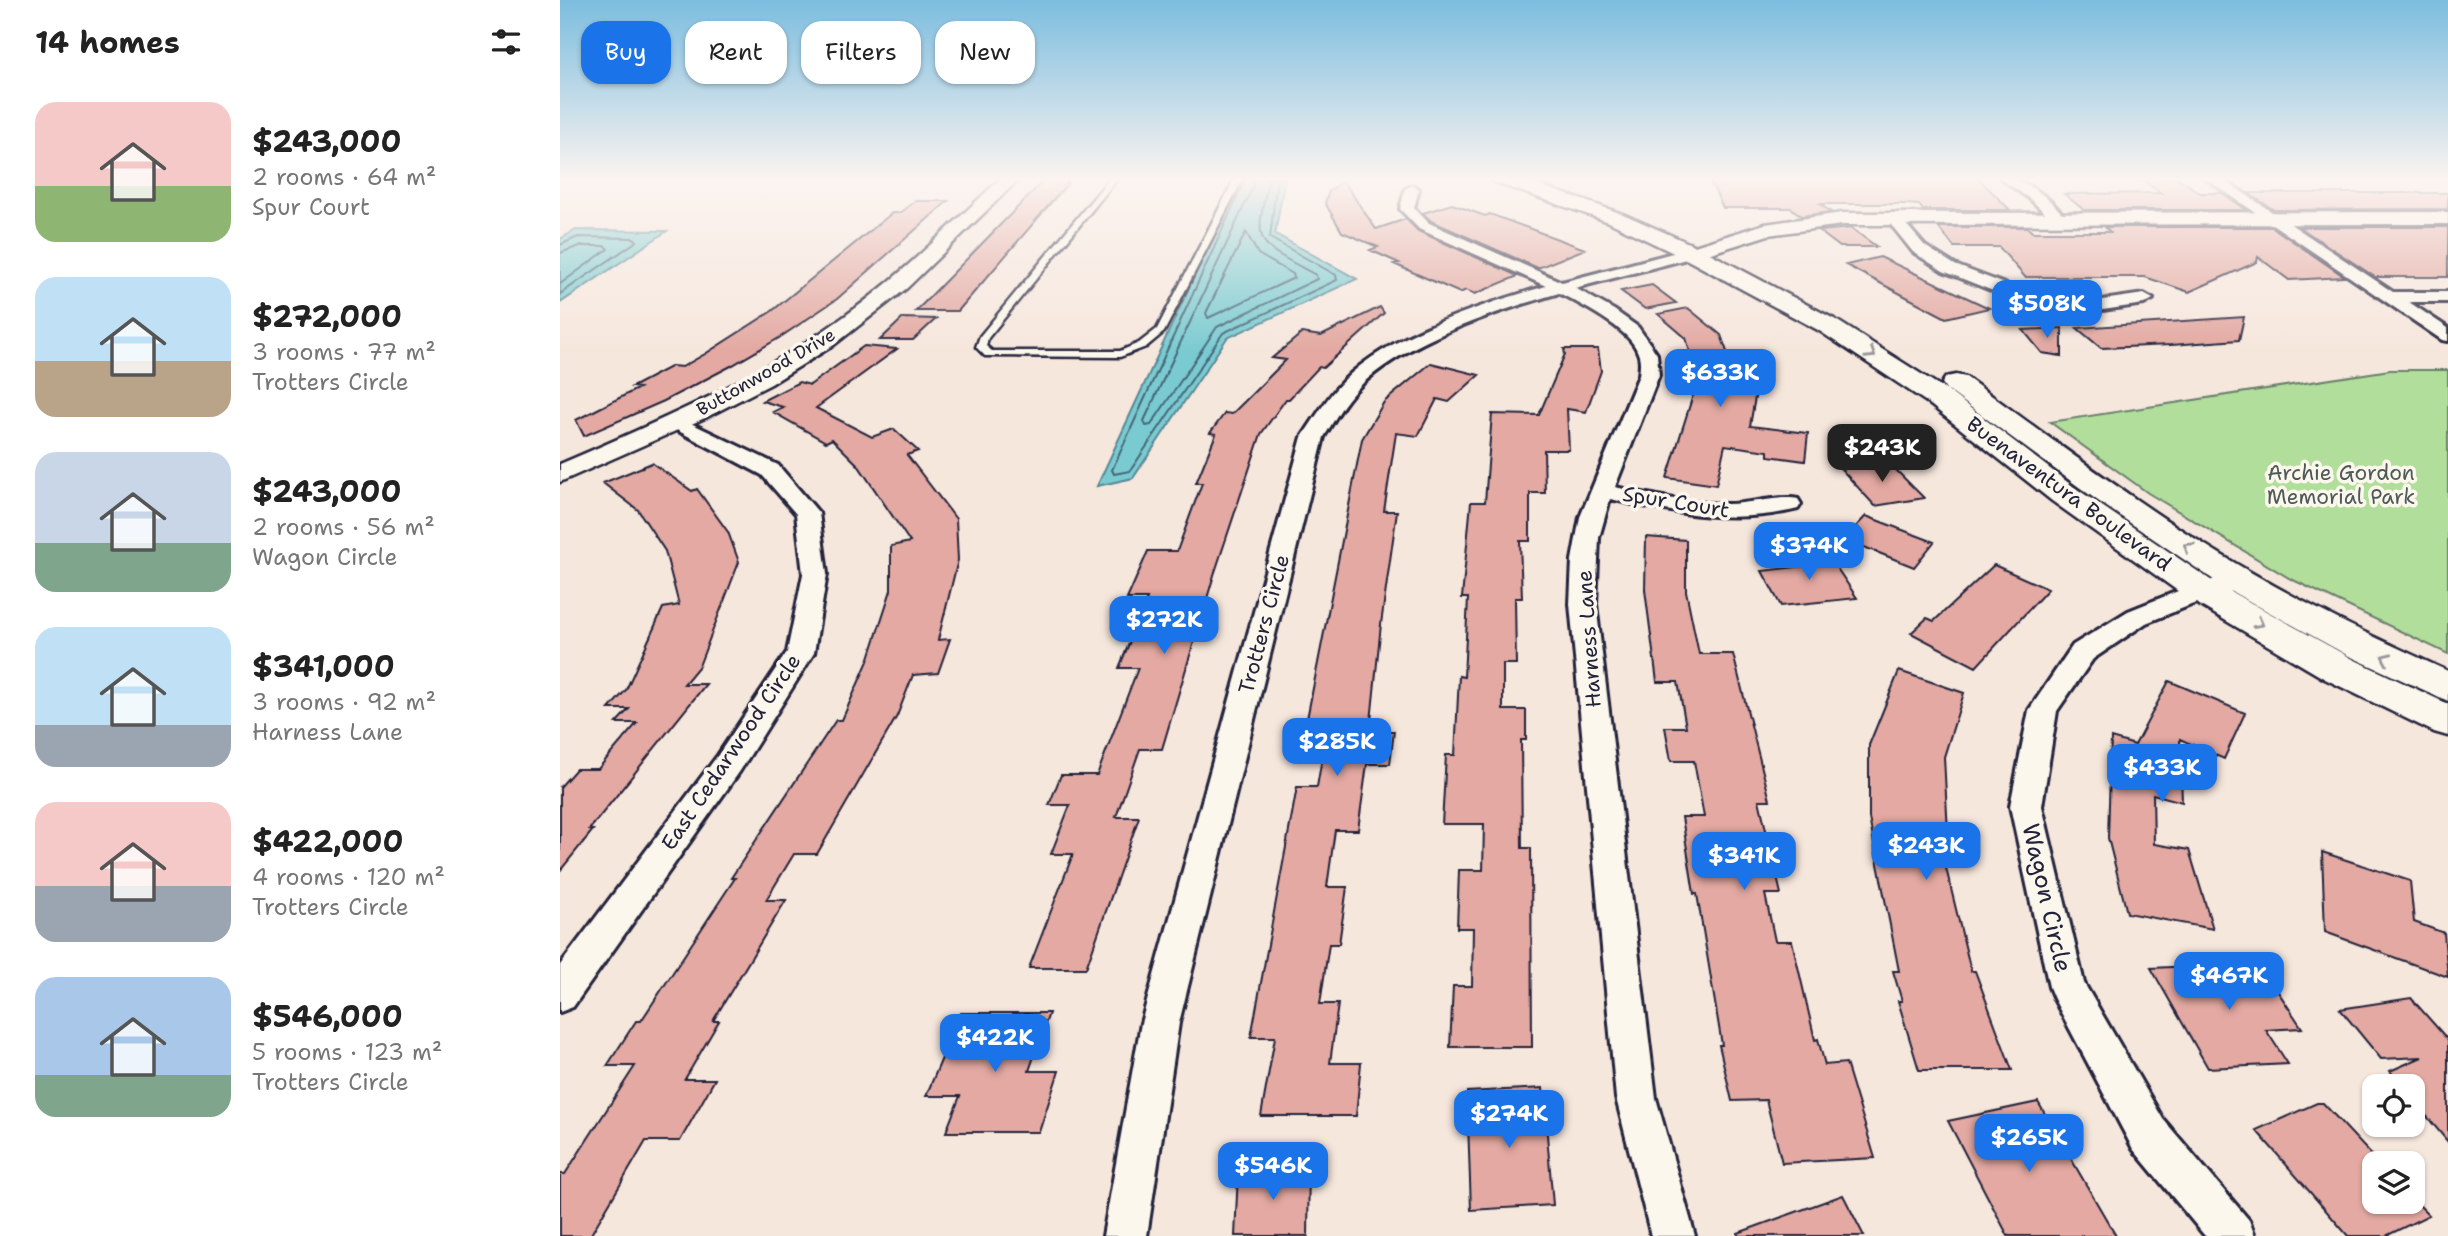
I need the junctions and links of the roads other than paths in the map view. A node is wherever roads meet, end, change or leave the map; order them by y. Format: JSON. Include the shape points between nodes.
{"nodes":[{"id":1,"x":950,"y":236,"type":"edge"},
{"id":2,"x":1067,"y":236,"type":"edge"},
{"id":3,"x":1209,"y":236,"type":"edge"},
{"id":4,"x":1446,"y":236,"type":"edge"},
{"id":5,"x":1666,"y":236,"type":"edge"},
{"id":6,"x":1679,"y":236,"type":"edge"},
{"id":7,"x":1746,"y":236,"type":"edge"},
{"id":8,"x":1908,"y":236,"type":"edge"},
{"id":9,"x":2298,"y":236,"type":"edge"},
{"id":10,"x":1703,"y":249,"type":"junction"},
{"id":11,"x":1563,"y":288,"type":"junction"},
{"id":12,"x":2390,"y":297,"type":"junction"},
{"id":13,"x":2448,"y":297,"type":"edge"},
{"id":14,"x":2144,"y":299,"type":"dead end"},
{"id":15,"x":2448,"y":336,"type":"edge"},
{"id":16,"x":677,"y":422,"type":"junction"},
{"id":17,"x":560,"y":474,"type":"edge"},
{"id":18,"x":1603,"y":491,"type":"junction"},
{"id":19,"x":1790,"y":504,"type":"dead end"},
{"id":20,"x":2239,"y":581,"type":"junction"},
{"id":21,"x":2202,"y":591,"type":"junction"},
{"id":22,"x":2448,"y":687,"type":"edge"},
{"id":23,"x":2448,"y":721,"type":"edge"},
{"id":24,"x":560,"y":995,"type":"edge"},
{"id":25,"x":1125,"y":1236,"type":"edge"},
{"id":26,"x":1673,"y":1236,"type":"edge"},
{"id":27,"x":2233,"y":1236,"type":"edge"}],
"edges":[{"from":1,"to":16,"type":"street","name":"Buttonwood Drive","via":[[896,287],[827,339]]},
{"from":2,"to":3,"type":"lane","via":[[983,338],[982,347],[989,354],[1121,354],[1138,349],[1161,330]]},
{"from":4,"to":11,"type":"street","name":"Harness Lane"},
{"from":5,"to":10,"type":"main road","name":"Buenaventura Boulevard"},
{"from":6,"to":10,"type":"main road","name":"Buenaventura Boulevard"},
{"from":7,"to":10,"type":"street"},
{"from":8,"to":14,"type":"street","via":[[1919,249],[1949,268],[2044,305],[2082,308]]},
{"from":9,"to":12,"type":"street"},
{"from":10,"to":11,"type":"street","name":"Trotters Circle"},
{"from":20,"to":10,"type":"main road","name":"Buenaventura Boulevard","one_way":true,"via":[[2109,494],[1979,397],[1854,318]]},
{"from":10,"to":21,"type":"main road","name":"Buenaventura Boulevard","one_way":true,"via":[[1938,397],[2063,494]]},
{"from":11,"to":18,"type":"street","name":"Harness Lane","via":[[1634,332],[1648,351],[1649,375]]},
{"from":11,"to":25,"type":"street","name":"Trotters Circle","via":[[1480,311],[1411,341],[1352,383],[1313,437],[1160,1023]]},
{"from":12,"to":13,"type":"street"},
{"from":12,"to":15,"type":"street"},
{"from":16,"to":17,"type":"street","name":"Buttonwood Drive"},
{"from":16,"to":24,"type":"street","name":"East Cedarwood Circle","via":[[770,470],[807,513],[815,574],[800,653],[729,763]]},
{"from":18,"to":19,"type":"street","name":"Spur Court","via":[[1723,513],[1762,512]]},
{"from":18,"to":26,"type":"street","name":"Harness Lane","via":[[1586,541],[1583,604],[1636,1098]]},
{"from":20,"to":21,"type":"street","name":"Wagon Circle"},
{"from":22,"to":20,"type":"main road","name":"Buenaventura Boulevard","one_way":true},
{"from":21,"to":23,"type":"main road","name":"Buenaventura Boulevard","one_way":true,"via":[[2339,669]]},
{"from":21,"to":27,"type":"street","name":"Wagon Circle","via":[[2137,617],[2083,652],[2043,710],[2026,806],[2067,987],[2148,1134]]}]}
